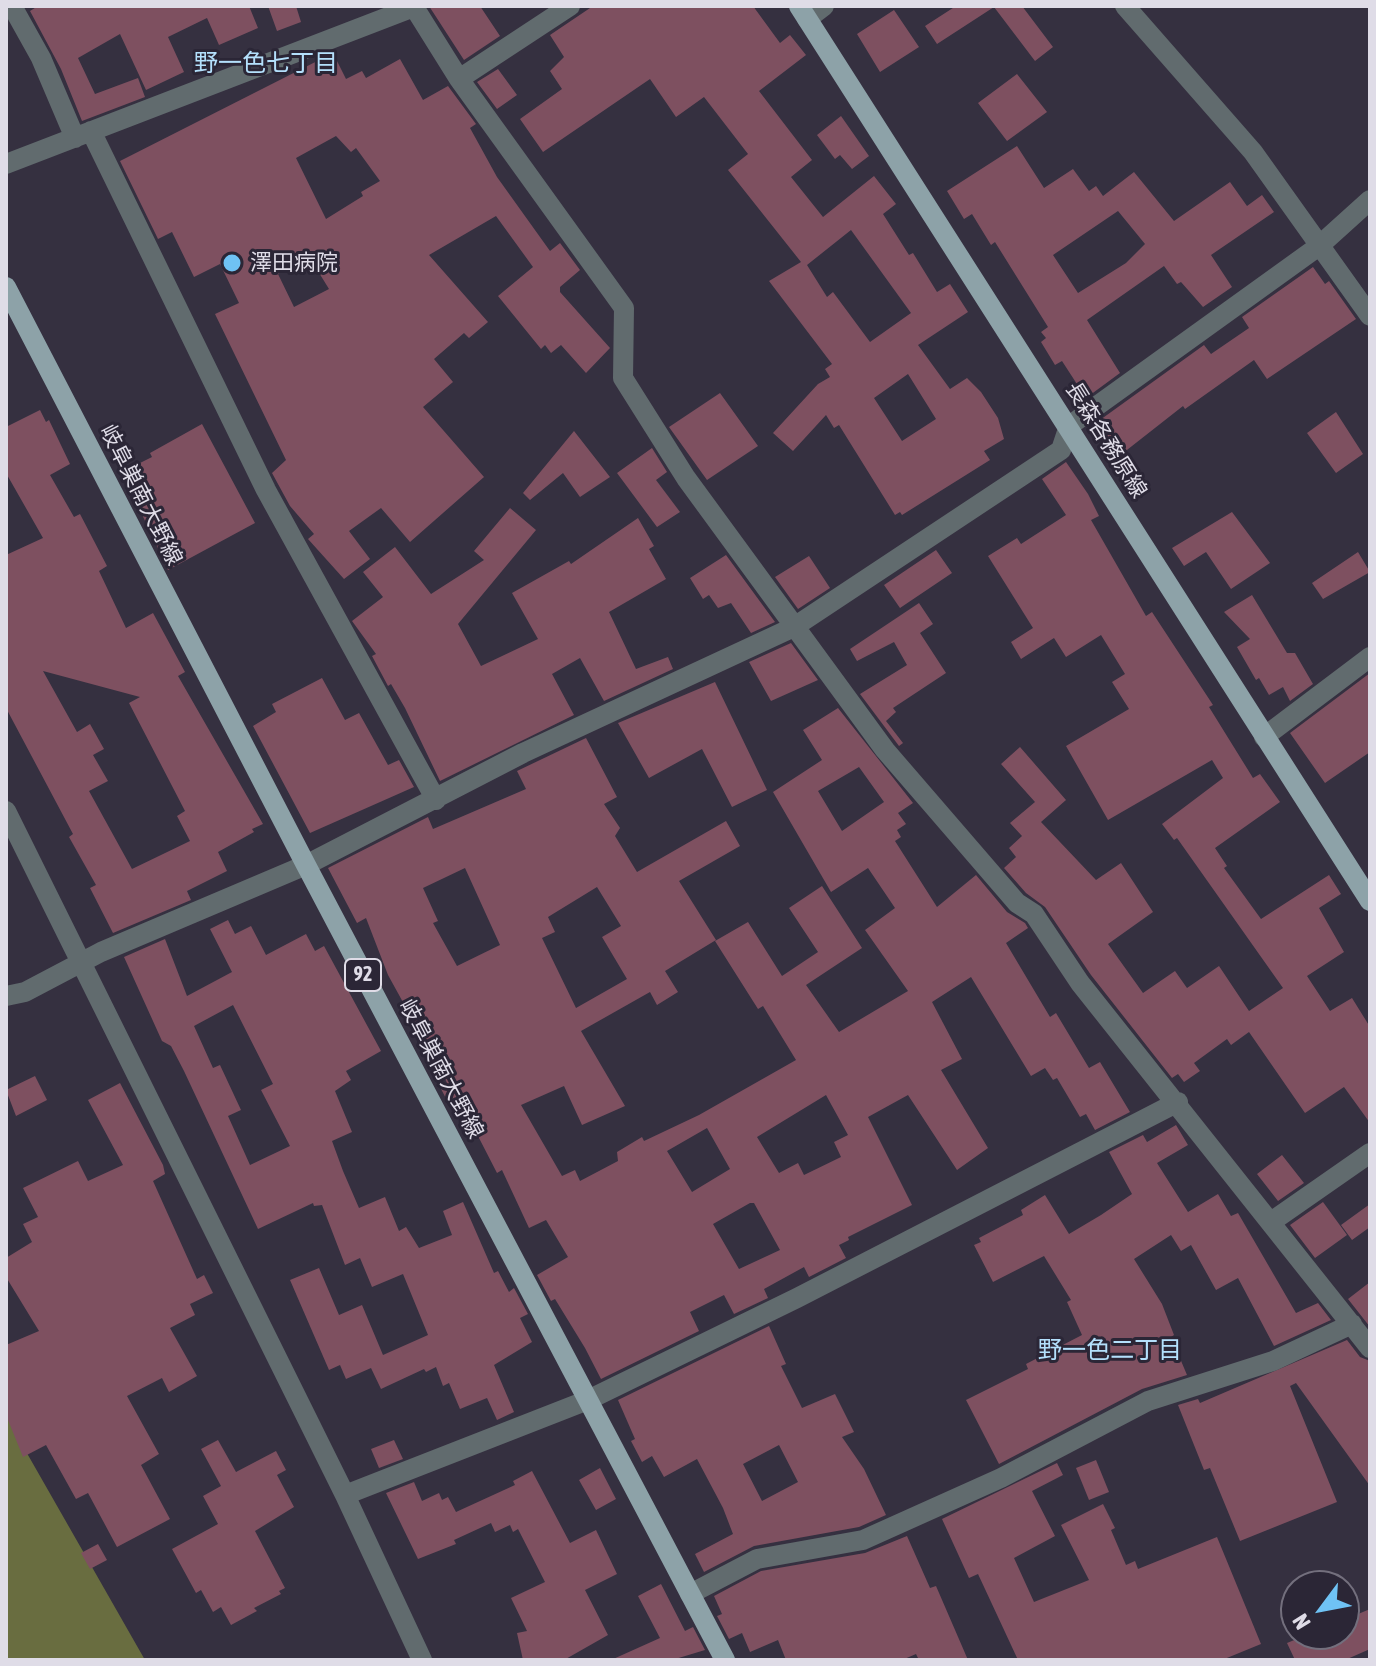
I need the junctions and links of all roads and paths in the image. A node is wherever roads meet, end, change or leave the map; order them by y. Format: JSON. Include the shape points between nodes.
{"nodes":[{"id":1,"x":12,"y":6,"type":"edge"},
{"id":2,"x":570,"y":6,"type":"edge"},
{"id":3,"x":1125,"y":6,"type":"edge"},
{"id":4,"x":810,"y":10,"type":"edge"},
{"id":5,"x":368,"y":13,"type":"edge"},
{"id":6,"x":459,"y":79,"type":"junction"},
{"id":7,"x":83,"y":134,"type":"junction"},
{"id":8,"x":6,"y":164,"type":"edge"},
{"id":9,"x":1370,"y":200,"type":"edge"},
{"id":10,"x":1319,"y":246,"type":"junction"},
{"id":11,"x":6,"y":287,"type":"edge"},
{"id":12,"x":1370,"y":316,"type":"edge"},
{"id":13,"x":1069,"y":426,"type":"junction"},
{"id":14,"x":794,"y":627,"type":"junction"},
{"id":15,"x":1370,"y":657,"type":"edge"},
{"id":16,"x":1264,"y":737,"type":"junction"},
{"id":17,"x":436,"y":800,"type":"junction"},
{"id":18,"x":6,"y":811,"type":"edge"},
{"id":19,"x":306,"y":865,"type":"junction"},
{"id":20,"x":1370,"y":901,"type":"edge"},
{"id":21,"x":83,"y":964,"type":"junction"},
{"id":22,"x":6,"y":996,"type":"edge"},
{"id":23,"x":1178,"y":1102,"type":"junction"},
{"id":24,"x":1370,"y":1153,"type":"edge"},
{"id":25,"x":1271,"y":1222,"type":"junction"},
{"id":26,"x":1352,"y":1324,"type":"junction"},
{"id":27,"x":1370,"y":1348,"type":"edge"},
{"id":28,"x":588,"y":1400,"type":"junction"},
{"id":29,"x":345,"y":1495,"type":"junction"},
{"id":30,"x":690,"y":1594,"type":"junction"},
{"id":31,"x":422,"y":1660,"type":"edge"},
{"id":32,"x":725,"y":1660,"type":"edge"}],
"edges":[{"from":1,"to":7,"type":"street"},
{"from":2,"to":6,"type":"street"},
{"from":3,"to":10,"type":"street","via":[[1253,152]]},
{"from":4,"to":13,"type":"main road","name":"長森各務原線"},
{"from":5,"to":6,"type":"street","via":[[414,7]]},
{"from":5,"to":7,"type":"street"},
{"from":6,"to":14,"type":"street","via":[[624,308],[623,378],[686,478]]},
{"from":7,"to":8,"type":"street"},
{"from":7,"to":17,"type":"street","via":[[266,490]]},
{"from":9,"to":10,"type":"street"},
{"from":10,"to":12,"type":"street"},
{"from":10,"to":13,"type":"street"},
{"from":11,"to":19,"type":"main road","name":"岐阜巣南大野線","number":"92"},
{"from":13,"to":14,"type":"street","via":[[1061,450]]},
{"from":13,"to":16,"type":"main road","name":"長森各務原線"},
{"from":14,"to":17,"type":"street","via":[[523,753]]},
{"from":14,"to":23,"type":"street","via":[[885,750],[1017,903],[1034,914],[1080,983]]},
{"from":15,"to":16,"type":"street"},
{"from":16,"to":20,"type":"main road","name":"長森各務原線"},
{"from":17,"to":19,"type":"street"},
{"from":18,"to":21,"type":"street"},
{"from":19,"to":21,"type":"street"},
{"from":19,"to":28,"type":"main road","name":"岐阜巣南大野線","number":"92"},
{"from":21,"to":22,"type":"street"},
{"from":21,"to":29,"type":"street"},
{"from":23,"to":25,"type":"street"},
{"from":23,"to":28,"type":"street"},
{"from":24,"to":25,"type":"street"},
{"from":25,"to":26,"type":"street"},
{"from":26,"to":27,"type":"street"},
{"from":26,"to":30,"type":"street","via":[[1273,1361],[1148,1401],[1001,1478],[863,1540],[757,1559]]},
{"from":28,"to":29,"type":"street"},
{"from":28,"to":30,"type":"main road","name":"岐阜巣南大野線","number":"92"},
{"from":29,"to":31,"type":"street"},
{"from":30,"to":32,"type":"main road","name":"岐阜巣南大野線","number":"92"}]}
